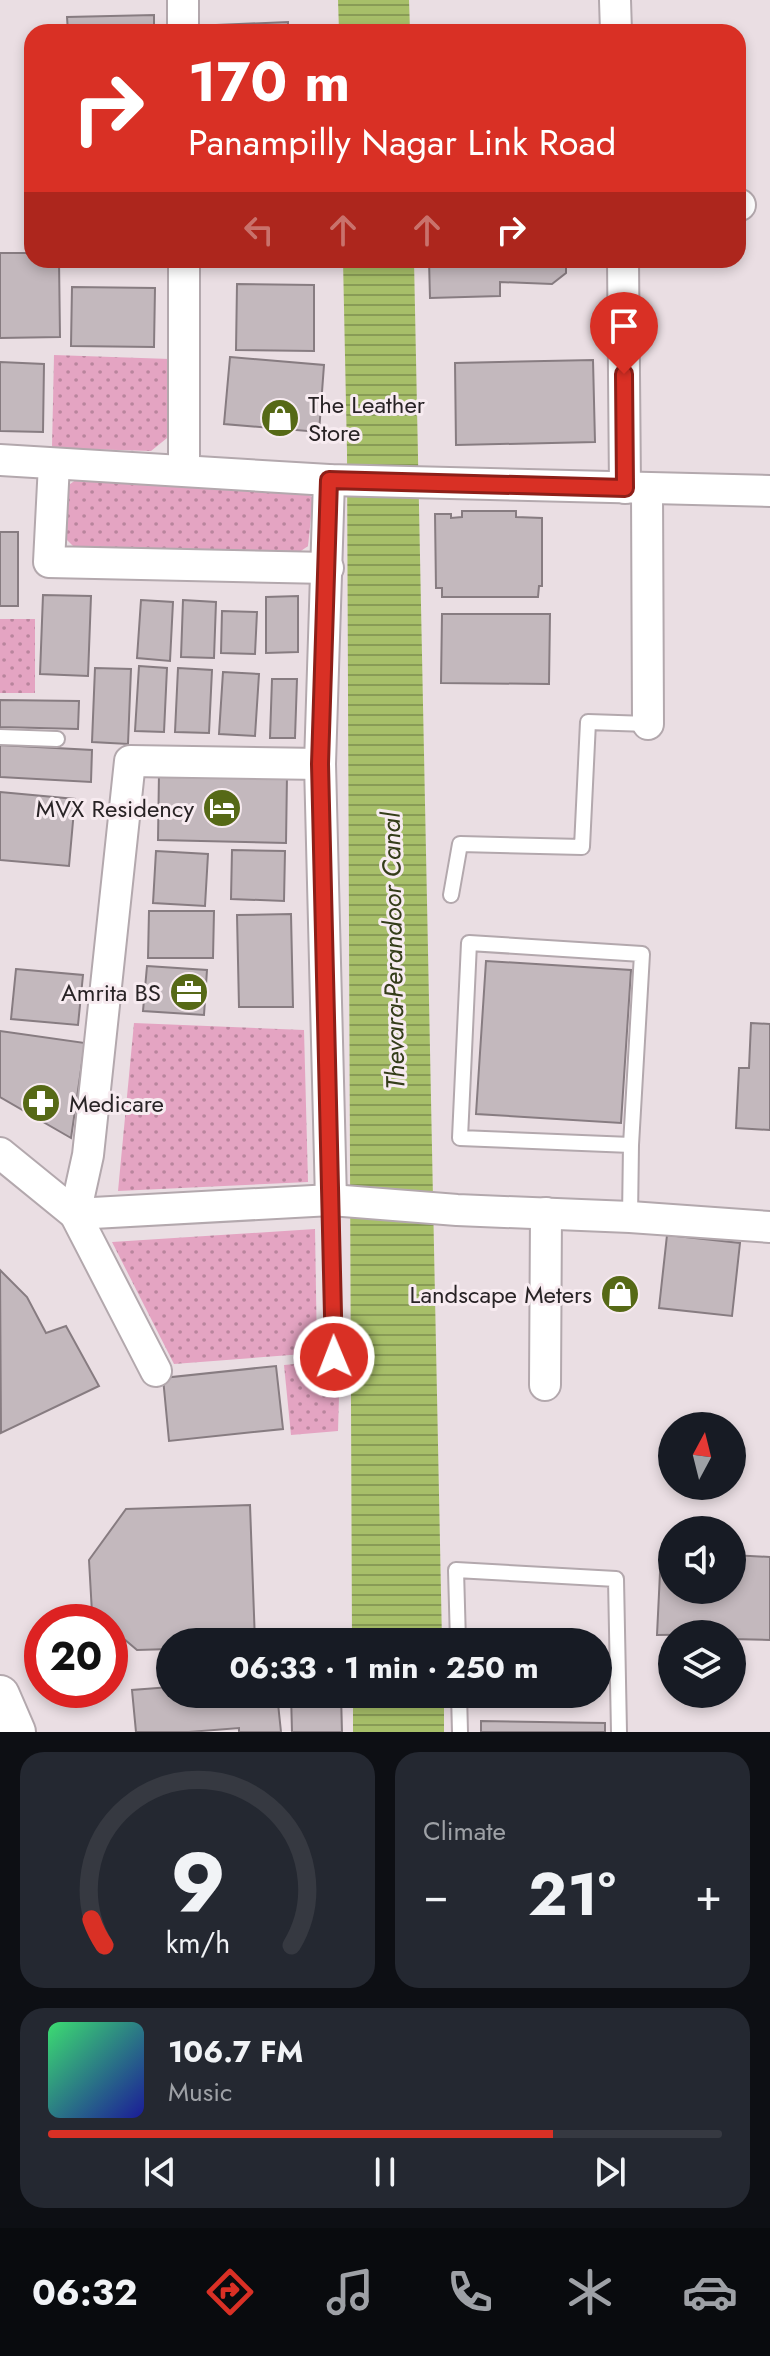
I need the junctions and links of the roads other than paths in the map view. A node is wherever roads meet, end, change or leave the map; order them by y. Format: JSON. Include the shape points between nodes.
{"nodes":[{"id":1,"x":183,"y":0,"type":"edge"},
{"id":2,"x":615,"y":0,"type":"edge"},
{"id":3,"x":183,"y":24,"type":"edge"},
{"id":4,"x":616,"y":24,"type":"edge"},
{"id":5,"x":184,"y":268,"type":"edge"},
{"id":6,"x":623,"y":268,"type":"edge"},
{"id":7,"x":0,"y":460,"type":"edge"},
{"id":8,"x":54,"y":464,"type":"junction"},
{"id":9,"x":184,"y":470,"type":"junction"},
{"id":10,"x":329,"y":480,"type":"junction"},
{"id":11,"x":636,"y":488,"type":"junction"},
{"id":12,"x":770,"y":491,"type":"edge"},
{"id":13,"x":328,"y":568,"type":"junction"},
{"id":14,"x":648,"y":724,"type":"joint"},
{"id":15,"x":0,"y":737,"type":"edge"},
{"id":16,"x":57,"y":739,"type":"dead end"},
{"id":17,"x":320,"y":764,"type":"junction"},
{"id":18,"x":451,"y":895,"type":"dead end"},
{"id":19,"x":631,"y":1145,"type":"junction"},
{"id":20,"x":0,"y":1153,"type":"edge"},
{"id":21,"x":331,"y":1200,"type":"junction"},
{"id":22,"x":546,"y":1213,"type":"junction"},
{"id":23,"x":75,"y":1214,"type":"junction"},
{"id":24,"x":630,"y":1217,"type":"junction"},
{"id":25,"x":770,"y":1227,"type":"edge"},
{"id":26,"x":334,"y":1357,"type":"dead end"},
{"id":27,"x":156,"y":1371,"type":"dead end"},
{"id":28,"x":545,"y":1385,"type":"dead end"},
{"id":29,"x":458,"y":1628,"type":"edge"},
{"id":30,"x":0,"y":1695,"type":"edge"},
{"id":31,"x":459,"y":1708,"type":"edge"},
{"id":32,"x":16,"y":1732,"type":"edge"},
{"id":33,"x":460,"y":1732,"type":"edge"},
{"id":34,"x":619,"y":1732,"type":"edge"}],
"edges":[{"from":1,"to":3,"type":"street"},
{"from":2,"to":4,"type":"street"},
{"from":5,"to":9,"type":"street"},
{"from":6,"to":11,"type":"street"},
{"from":7,"to":8,"type":"street"},
{"from":8,"to":9,"type":"street"},
{"from":8,"to":13,"type":"street","via":[[49,562]]},
{"from":9,"to":10,"type":"street"},
{"from":10,"to":11,"type":"street"},
{"from":10,"to":13,"type":"street"},
{"from":11,"to":12,"type":"street"},
{"from":11,"to":14,"type":"street"},
{"from":13,"to":17,"type":"street"},
{"from":14,"to":18,"type":"lane","via":[[588,722],[582,847],[460,844]]},
{"from":15,"to":16,"type":"lane"},
{"from":17,"to":21,"type":"street"},
{"from":17,"to":23,"type":"street","via":[[130,761],[88,1155]]},
{"from":19,"to":19,"type":"lane","via":[[460,1138],[469,943],[642,954]]},
{"from":19,"to":24,"type":"lane"},
{"from":20,"to":23,"type":"street"},
{"from":21,"to":22,"type":"street"},
{"from":21,"to":23,"type":"street"},
{"from":21,"to":26,"type":"lane"},
{"from":22,"to":24,"type":"street"},
{"from":22,"to":28,"type":"street"},
{"from":23,"to":27,"type":"street"},
{"from":24,"to":25,"type":"street"},
{"from":29,"to":34,"type":"lane","via":[[456,1570],[616,1579]]},
{"from":30,"to":32,"type":"street"},
{"from":31,"to":33,"type":"lane"}]}
